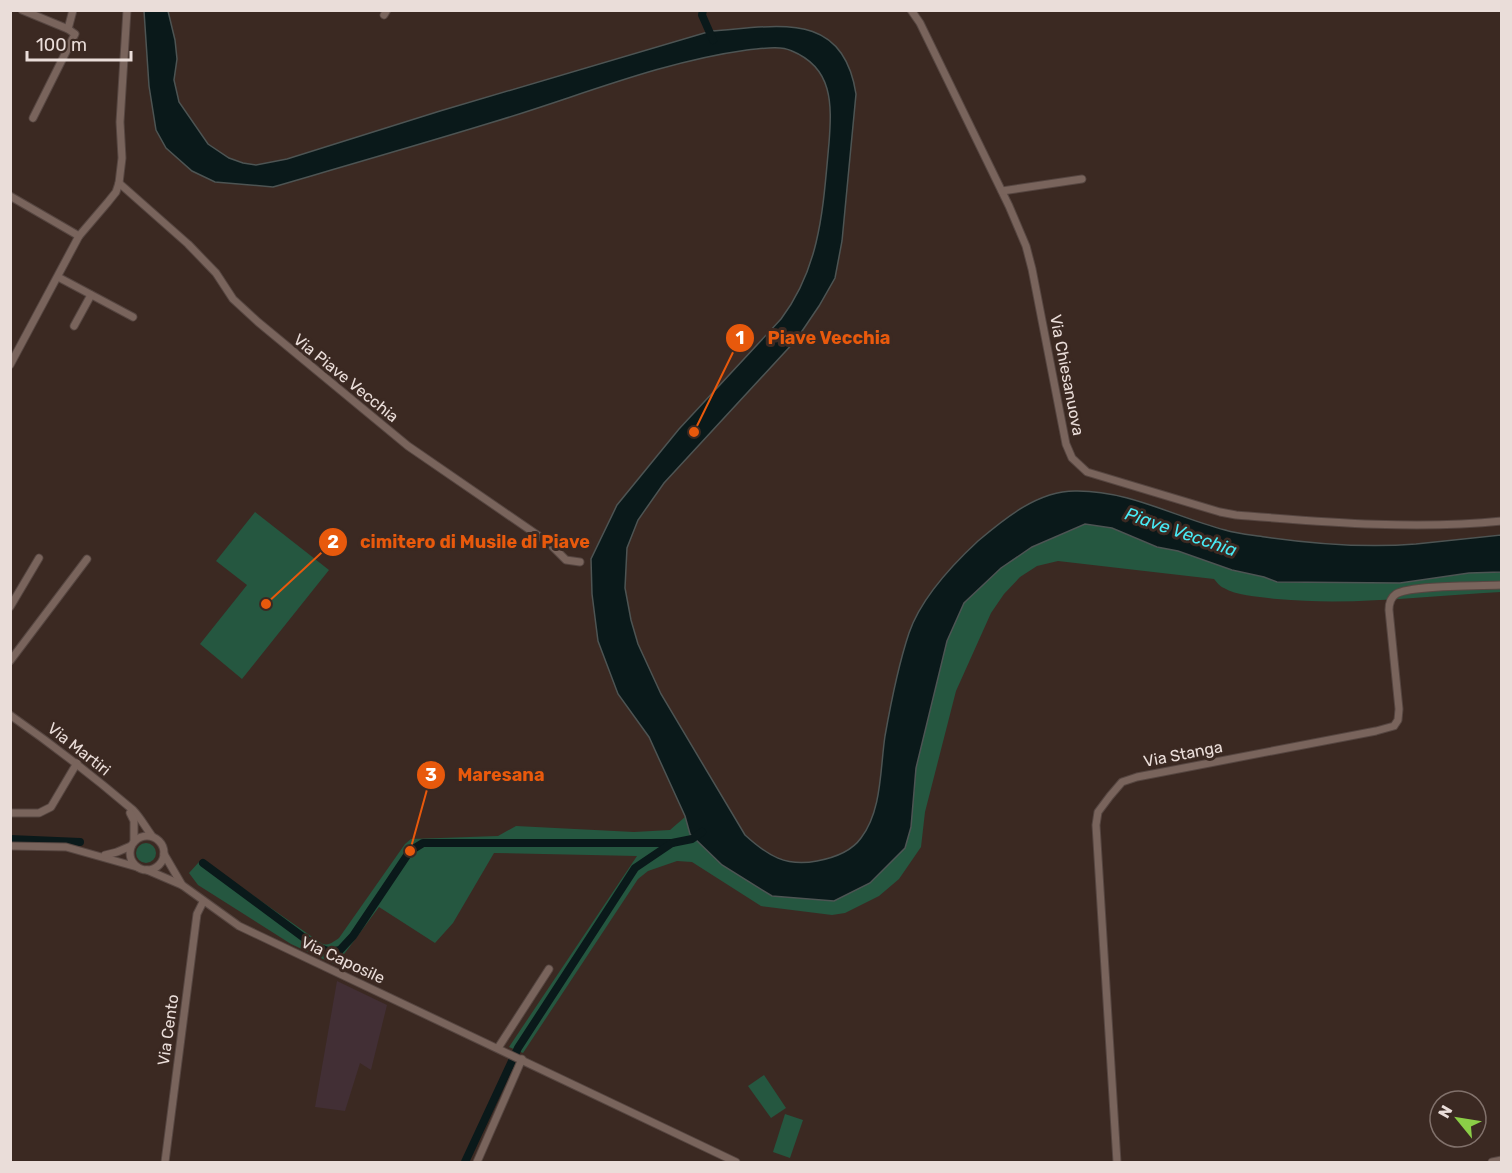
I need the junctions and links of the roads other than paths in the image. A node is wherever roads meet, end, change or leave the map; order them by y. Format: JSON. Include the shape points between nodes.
{"nodes":[{"id":1,"x":22,"y":10,"type":"edge"},
{"id":2,"x":73,"y":10,"type":"edge"},
{"id":3,"x":127,"y":10,"type":"edge"},
{"id":4,"x":911,"y":10,"type":"edge"},
{"id":5,"x":918,"y":10,"type":"edge"},
{"id":6,"x":920,"y":23,"type":"junction"},
{"id":7,"x":68,"y":29,"type":"junction"},
{"id":8,"x":33,"y":118,"type":"dead end"},
{"id":9,"x":1082,"y":179,"type":"dead end"},
{"id":10,"x":119,"y":183,"type":"junction"},
{"id":11,"x":1002,"y":191,"type":"junction"},
{"id":12,"x":10,"y":196,"type":"edge"},
{"id":13,"x":79,"y":236,"type":"junction"},
{"id":14,"x":58,"y":278,"type":"junction"},
{"id":15,"x":91,"y":295,"type":"junction"},
{"id":16,"x":133,"y":317,"type":"dead end"},
{"id":17,"x":74,"y":326,"type":"dead end"},
{"id":18,"x":10,"y":365,"type":"edge"},
{"id":19,"x":1502,"y":521,"type":"edge"},
{"id":20,"x":39,"y":558,"type":"dead end"},
{"id":21,"x":87,"y":559,"type":"dead end"},
{"id":22,"x":580,"y":562,"type":"dead end"},
{"id":23,"x":1502,"y":585,"type":"edge"},
{"id":24,"x":10,"y":607,"type":"edge"},
{"id":25,"x":10,"y":661,"type":"edge"},
{"id":26,"x":10,"y":715,"type":"edge"},
{"id":27,"x":76,"y":763,"type":"junction"},
{"id":28,"x":128,"y":807,"type":"junction"},
{"id":29,"x":10,"y":813,"type":"edge"},
{"id":30,"x":152,"y":836,"type":"junction"},
{"id":31,"x":132,"y":843,"type":"junction"},
{"id":32,"x":10,"y":846,"type":"edge"},
{"id":33,"x":164,"y":853,"type":"junction"},
{"id":34,"x":102,"y":856,"type":"junction"},
{"id":35,"x":137,"y":867,"type":"junction"},
{"id":36,"x":147,"y":870,"type":"junction"},
{"id":37,"x":182,"y":885,"type":"junction"},
{"id":38,"x":203,"y":902,"type":"junction"},
{"id":39,"x":549,"y":969,"type":"dead end"},
{"id":40,"x":498,"y":1048,"type":"junction"},
{"id":41,"x":520,"y":1058,"type":"junction"},
{"id":42,"x":1502,"y":1160,"type":"edge"},
{"id":43,"x":165,"y":1162,"type":"edge"},
{"id":44,"x":477,"y":1162,"type":"edge"},
{"id":45,"x":736,"y":1162,"type":"edge"},
{"id":46,"x":1117,"y":1162,"type":"edge"},
{"id":47,"x":1492,"y":1162,"type":"edge"}],
"edges":[{"from":1,"to":7,"type":"street"},
{"from":2,"to":7,"type":"street"},
{"from":3,"to":10,"type":"street"},
{"from":4,"to":6,"type":"street","name":"Via Chiesanuova"},
{"from":5,"to":6,"type":"street","name":"Via Chiesanuova"},
{"from":6,"to":11,"type":"street","name":"Via Chiesanuova"},
{"from":7,"to":8,"type":"street","via":[[76,37]]},
{"from":9,"to":11,"type":"street"},
{"from":10,"to":13,"type":"street"},
{"from":10,"to":22,"type":"street","name":"Via Piave Vecchia","via":[[188,244],[216,273],[233,299],[275,337],[408,446],[549,543],[566,560]]},
{"from":11,"to":19,"type":"street","name":"Via Chiesanuova","via":[[1032,269],[1066,444],[1072,458],[1087,472],[1236,514],[1427,525]]},
{"from":12,"to":13,"type":"street"},
{"from":13,"to":14,"type":"street"},
{"from":14,"to":15,"type":"street"},
{"from":14,"to":18,"type":"street"},
{"from":15,"to":16,"type":"street"},
{"from":15,"to":17,"type":"street"},
{"from":20,"to":24,"type":"street"},
{"from":21,"to":25,"type":"street"},
{"from":23,"to":46,"type":"street","name":"Via Stanga","via":[[1406,591],[1391,598],[1389,619],[1399,709],[1394,726],[1137,777],[1122,782],[1098,812]]},
{"from":26,"to":27,"type":"street","name":"Via Martiri"},
{"from":27,"to":28,"type":"street","name":"Via Martiri"},
{"from":27,"to":29,"type":"street","via":[[51,807],[39,813]]},
{"from":28,"to":30,"type":"street","name":"Via Martiri"},
{"from":28,"to":31,"type":"street","via":[[134,821]]},
{"from":30,"to":31,"type":"street","via":[[142,836]]},
{"from":30,"to":33,"type":"street","via":[[162,844]]},
{"from":31,"to":34,"type":"street"},
{"from":31,"to":35,"type":"street","via":[[130,857]]},
{"from":32,"to":34,"type":"street","via":[[66,847]]},
{"from":33,"to":36,"type":"street","via":[[159,865]]},
{"from":33,"to":37,"type":"street","name":"Via Caposile"},
{"from":34,"to":35,"type":"street"},
{"from":35,"to":36,"type":"street"},
{"from":36,"to":37,"type":"street","name":"Via Caposile"},
{"from":37,"to":38,"type":"street","name":"Via Caposile"},
{"from":38,"to":40,"type":"street","name":"Via Caposile","via":[[239,926]]},
{"from":38,"to":43,"type":"street","name":"Via Cento","via":[[198,914]]},
{"from":39,"to":40,"type":"street"},
{"from":40,"to":41,"type":"street","name":"Via Caposile"},
{"from":41,"to":44,"type":"street"},
{"from":41,"to":45,"type":"street","name":"Via Caposile"},
{"from":42,"to":47,"type":"street"}]}
